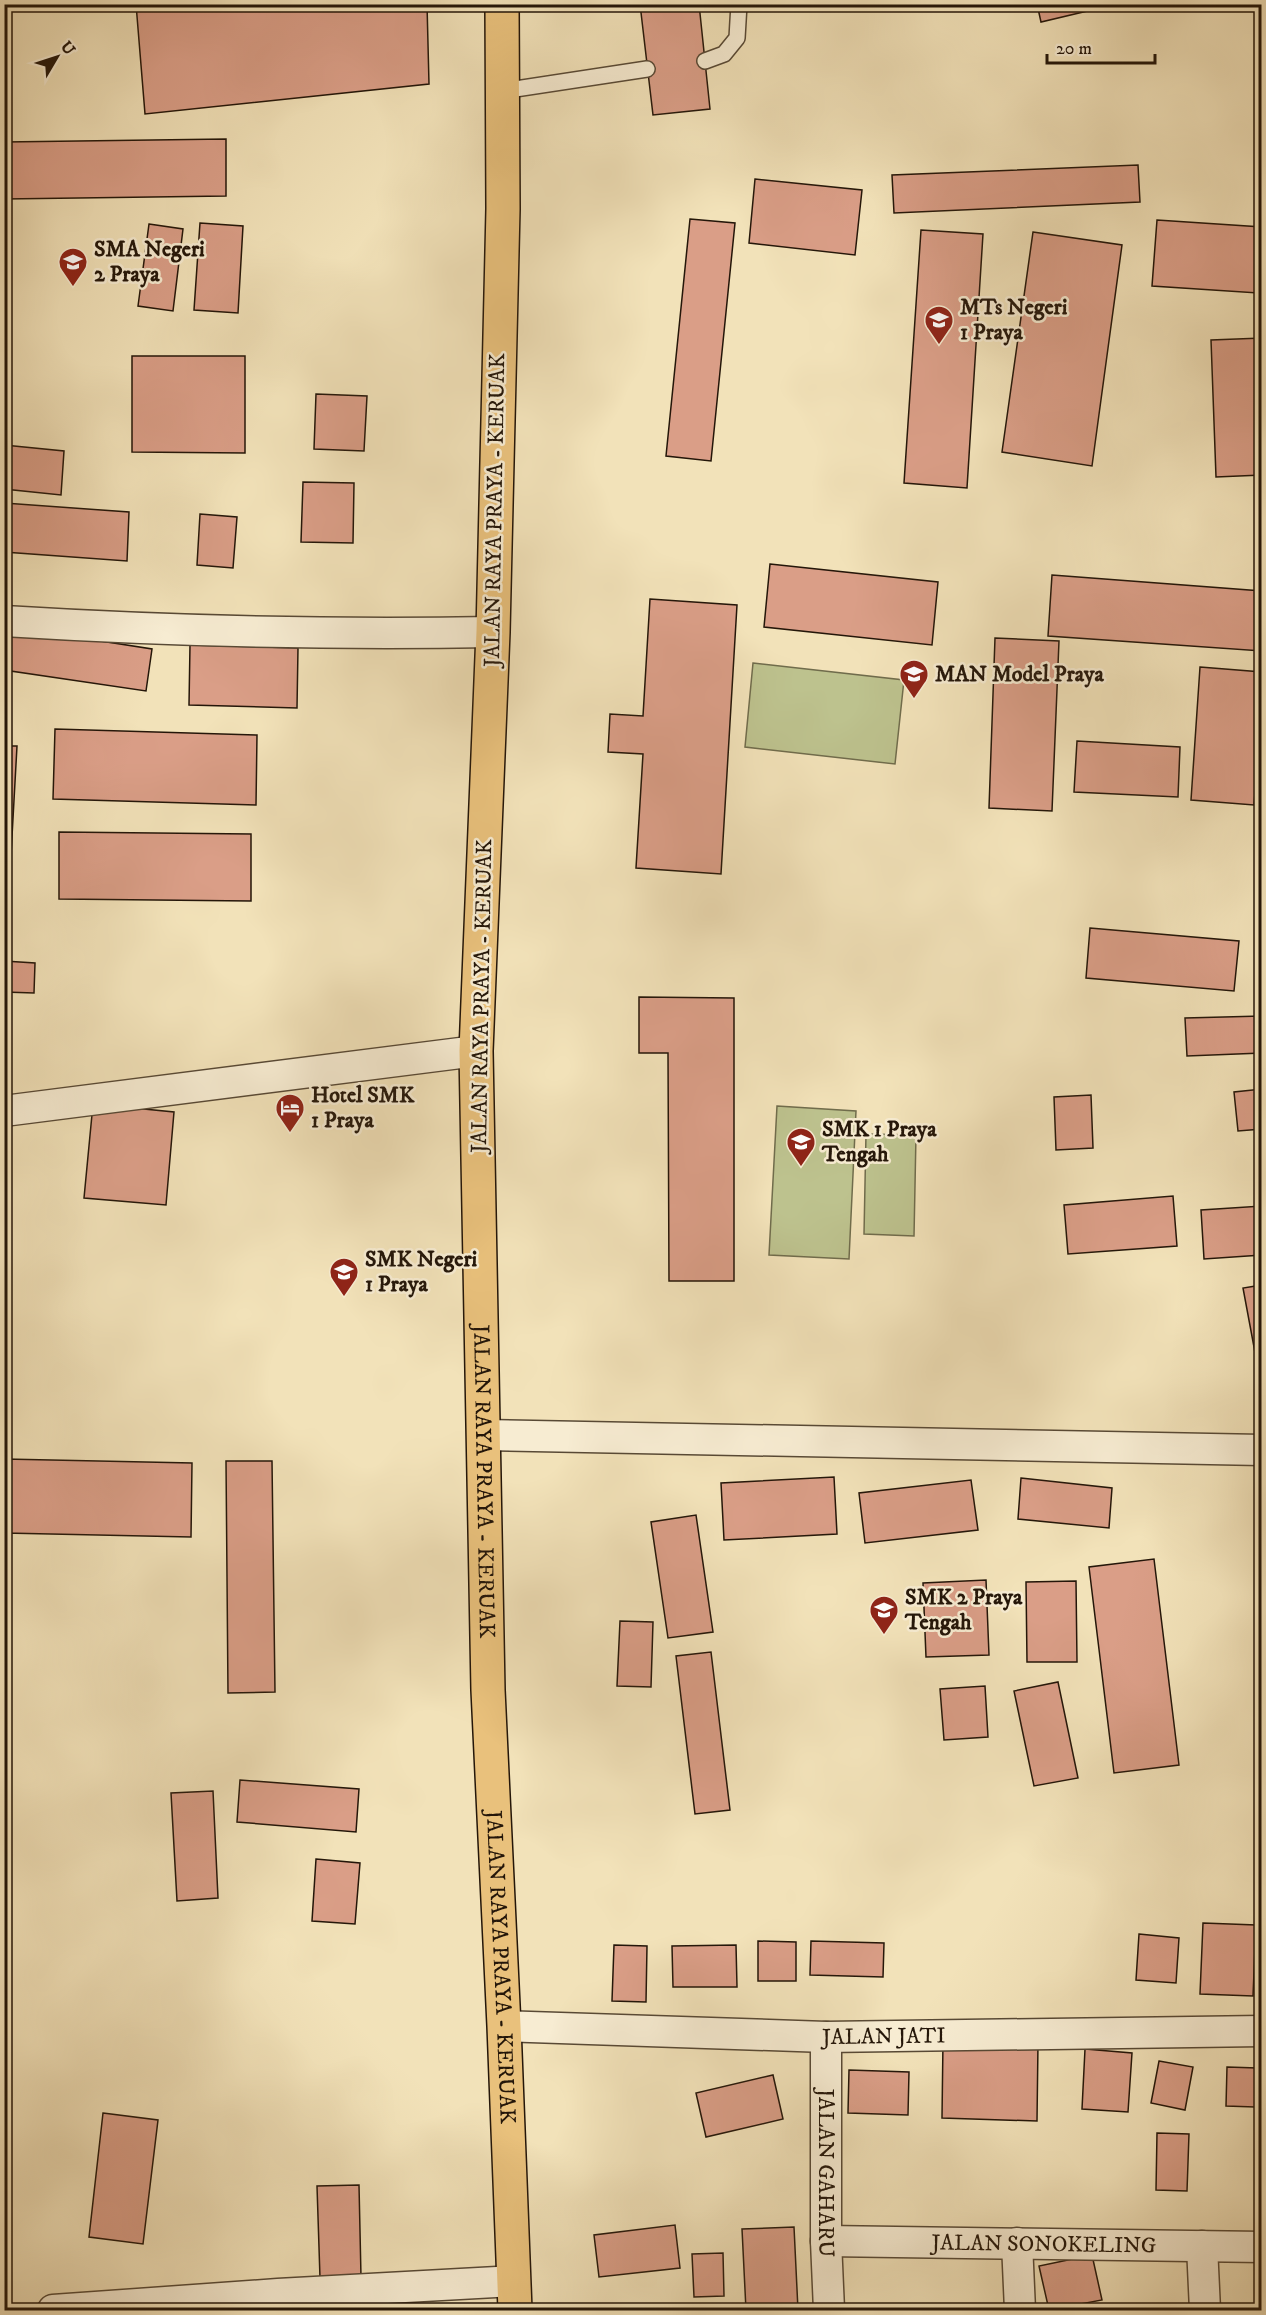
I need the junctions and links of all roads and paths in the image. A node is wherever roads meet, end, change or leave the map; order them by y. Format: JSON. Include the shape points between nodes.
{"nodes":[{"id":1,"x":502,"y":4,"type":"edge"},
{"id":2,"x":739,"y":4,"type":"edge"},
{"id":3,"x":705,"y":62,"type":"dead end"},
{"id":4,"x":647,"y":69,"type":"dead end"},
{"id":5,"x":502,"y":90,"type":"junction"},
{"id":6,"x":4,"y":621,"type":"edge"},
{"id":7,"x":493,"y":632,"type":"junction"},
{"id":8,"x":476,"y":1051,"type":"junction"},
{"id":9,"x":4,"y":1111,"type":"edge"},
{"id":10,"x":484,"y":1435,"type":"junction"},
{"id":11,"x":1262,"y":1450,"type":"edge"},
{"id":12,"x":504,"y":2026,"type":"junction"},
{"id":13,"x":1262,"y":2031,"type":"edge"},
{"id":14,"x":826,"y":2037,"type":"junction"},
{"id":15,"x":826,"y":2241,"type":"junction"},
{"id":16,"x":1017,"y":2243,"type":"junction"},
{"id":17,"x":1202,"y":2246,"type":"junction"},
{"id":18,"x":1262,"y":2247,"type":"edge"},
{"id":19,"x":514,"y":2296,"type":"edge"},
{"id":20,"x":53,"y":2310,"type":"edge"},
{"id":21,"x":829,"y":2310,"type":"edge"},
{"id":22,"x":1020,"y":2310,"type":"edge"},
{"id":23,"x":1205,"y":2310,"type":"edge"}],
"edges":[{"from":1,"to":5,"type":"main road","name":"JALAN RAYA PRAYA - KERUAK"},
{"from":2,"to":3,"type":"lane","via":[[737,38],[724,54]]},
{"from":4,"to":5,"type":"lane"},
{"from":5,"to":7,"type":"main road","name":"JALAN RAYA PRAYA - KERUAK"},
{"from":6,"to":7,"type":"street","via":[[206,631]]},
{"from":7,"to":8,"type":"main road","name":"JALAN RAYA PRAYA - KERUAK"},
{"from":8,"to":9,"type":"street"},
{"from":8,"to":10,"type":"main road","name":"JALAN RAYA PRAYA - KERUAK"},
{"from":10,"to":11,"type":"street"},
{"from":10,"to":12,"type":"main road","name":"JALAN RAYA PRAYA - KERUAK","via":[[488,1690]]},
{"from":12,"to":14,"type":"street","name":"JALAN JATI"},
{"from":12,"to":19,"type":"main road","name":"JALAN RAYA PRAYA - KERUAK"},
{"from":13,"to":14,"type":"street","name":"JALAN JATI"},
{"from":14,"to":15,"type":"street","name":"JALAN GAHARU"},
{"from":15,"to":16,"type":"street","name":"JALAN SONOKELING"},
{"from":15,"to":21,"type":"street","name":"JALAN GAHARU"},
{"from":16,"to":17,"type":"street","name":"JALAN SONOKELING"},
{"from":16,"to":22,"type":"street"},
{"from":17,"to":18,"type":"street","name":"JALAN SONOKELING"},
{"from":17,"to":23,"type":"street"},
{"from":19,"to":20,"type":"street","via":[[278,2294]]}]}
